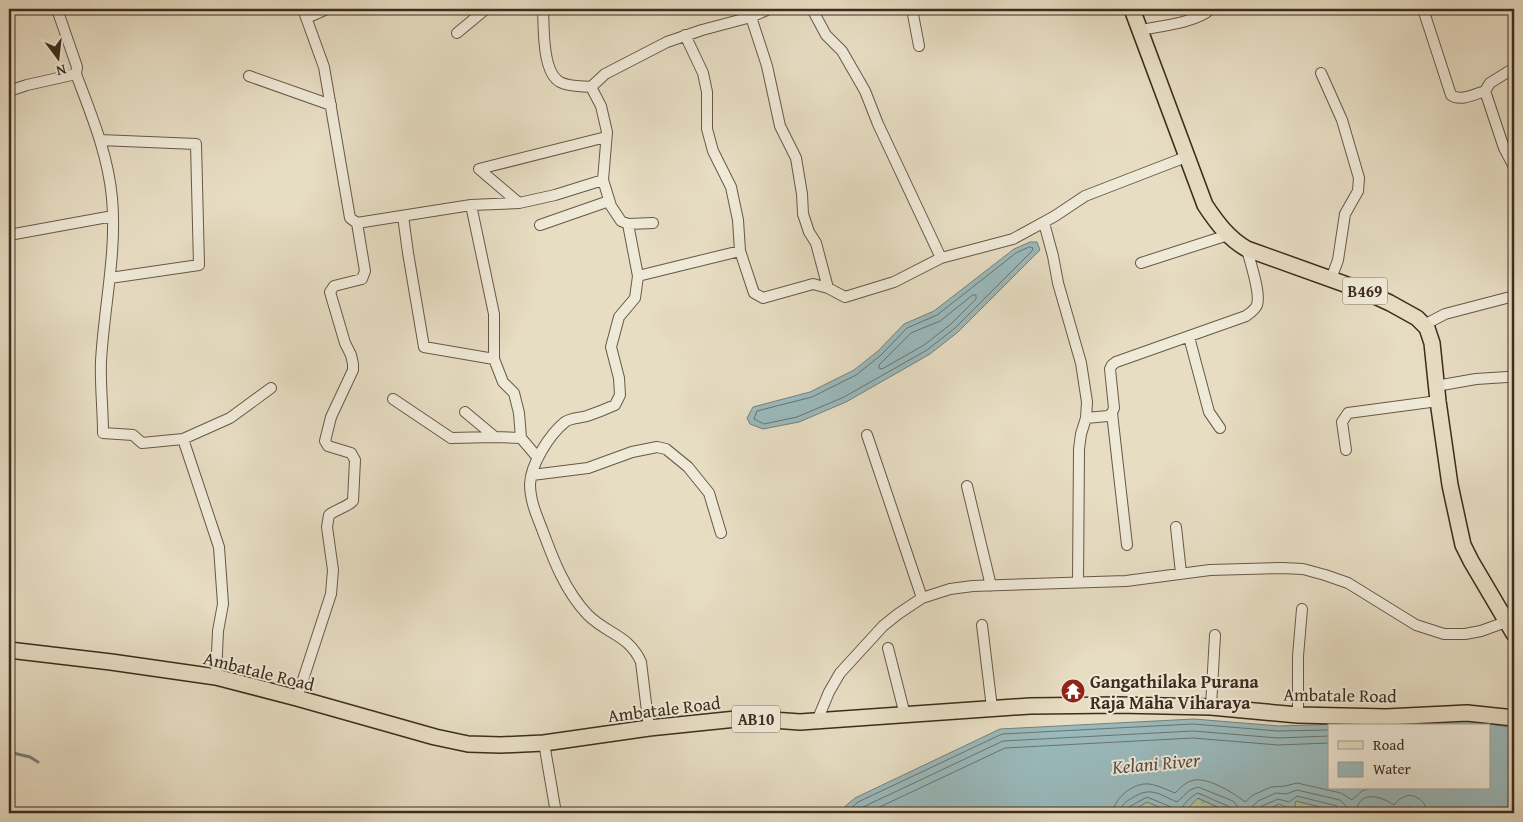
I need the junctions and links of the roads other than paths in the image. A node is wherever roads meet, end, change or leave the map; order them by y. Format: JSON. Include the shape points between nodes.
{"nodes":[{"id":1,"x":58,"y":9,"type":"edge"},
{"id":2,"x":327,"y":9,"type":"edge"},
{"id":3,"x":486,"y":9,"type":"edge"},
{"id":4,"x":543,"y":9,"type":"edge"},
{"id":5,"x":768,"y":9,"type":"edge"},
{"id":6,"x":812,"y":9,"type":"edge"},
{"id":7,"x":912,"y":9,"type":"edge"},
{"id":8,"x":1132,"y":9,"type":"edge"},
{"id":9,"x":1211,"y":9,"type":"edge"},
{"id":10,"x":1423,"y":9,"type":"edge"},
{"id":11,"x":306,"y":13,"type":"edge"},
{"id":12,"x":751,"y":17,"type":"junction"},
{"id":13,"x":1140,"y":30,"type":"junction"},
{"id":14,"x":457,"y":33,"type":"dead end"},
{"id":15,"x":685,"y":35,"type":"junction"},
{"id":16,"x":919,"y":46,"type":"dead end"},
{"id":17,"x":1514,"y":68,"type":"edge"},
{"id":18,"x":1321,"y":73,"type":"dead end"},
{"id":19,"x":76,"y":74,"type":"junction"},
{"id":20,"x":249,"y":76,"type":"dead end"},
{"id":21,"x":591,"y":86,"type":"junction"},
{"id":22,"x":1485,"y":91,"type":"junction"},
{"id":23,"x":9,"y":92,"type":"edge"},
{"id":24,"x":331,"y":105,"type":"junction"},
{"id":25,"x":606,"y":137,"type":"junction"},
{"id":26,"x":100,"y":140,"type":"junction"},
{"id":27,"x":1514,"y":143,"type":"edge"},
{"id":28,"x":1504,"y":148,"type":"junction"},
{"id":29,"x":1186,"y":157,"type":"junction"},
{"id":30,"x":1514,"y":167,"type":"edge"},
{"id":31,"x":602,"y":180,"type":"junction"},
{"id":32,"x":609,"y":201,"type":"junction"},
{"id":33,"x":519,"y":203,"type":"junction"},
{"id":34,"x":471,"y":205,"type":"junction"},
{"id":35,"x":113,"y":216,"type":"junction"},
{"id":36,"x":403,"y":216,"type":"junction"},
{"id":37,"x":1044,"y":222,"type":"junction"},
{"id":38,"x":357,"y":223,"type":"junction"},
{"id":39,"x":653,"y":223,"type":"dead end"},
{"id":40,"x":628,"y":224,"type":"junction"},
{"id":41,"x":540,"y":225,"type":"dead end"},
{"id":42,"x":9,"y":235,"type":"edge"},
{"id":43,"x":1228,"y":235,"type":"junction"},
{"id":44,"x":1248,"y":249,"type":"junction"},
{"id":45,"x":740,"y":251,"type":"junction"},
{"id":46,"x":941,"y":258,"type":"junction"},
{"id":47,"x":1141,"y":263,"type":"dead end"},
{"id":48,"x":638,"y":276,"type":"junction"},
{"id":49,"x":110,"y":278,"type":"junction"},
{"id":50,"x":1331,"y":279,"type":"junction"},
{"id":51,"x":828,"y":288,"type":"junction"},
{"id":52,"x":1513,"y":299,"type":"edge"},
{"id":53,"x":1424,"y":325,"type":"junction"},
{"id":54,"x":1189,"y":337,"type":"junction"},
{"id":55,"x":494,"y":359,"type":"junction"},
{"id":56,"x":1507,"y":377,"type":"dead end"},
{"id":57,"x":271,"y":388,"type":"dead end"},
{"id":58,"x":1437,"y":394,"type":"junction"},
{"id":59,"x":393,"y":399,"type":"dead end"},
{"id":60,"x":464,"y":412,"type":"dead end"},
{"id":61,"x":1112,"y":413,"type":"junction"},
{"id":62,"x":1086,"y":418,"type":"junction"},
{"id":63,"x":1220,"y":428,"type":"dead end"},
{"id":64,"x":866,"y":435,"type":"dead end"},
{"id":65,"x":495,"y":437,"type":"junction"},
{"id":66,"x":521,"y":438,"type":"junction"},
{"id":67,"x":183,"y":439,"type":"junction"},
{"id":68,"x":1346,"y":450,"type":"dead end"},
{"id":69,"x":538,"y":458,"type":"junction"},
{"id":70,"x":532,"y":475,"type":"junction"},
{"id":71,"x":967,"y":486,"type":"dead end"},
{"id":72,"x":1176,"y":527,"type":"dead end"},
{"id":73,"x":721,"y":533,"type":"dead end"},
{"id":74,"x":1127,"y":545,"type":"dead end"},
{"id":75,"x":1181,"y":573,"type":"junction"},
{"id":76,"x":1078,"y":582,"type":"junction"},
{"id":77,"x":990,"y":586,"type":"junction"},
{"id":78,"x":922,"y":598,"type":"junction"},
{"id":79,"x":1302,"y":609,"type":"dead end"},
{"id":80,"x":1512,"y":624,"type":"edge"},
{"id":81,"x":982,"y":625,"type":"dead end"},
{"id":82,"x":1215,"y":634,"type":"dead end"},
{"id":83,"x":888,"y":648,"type":"dead end"},
{"id":84,"x":9,"y":650,"type":"edge"},
{"id":85,"x":216,"y":677,"type":"junction"},
{"id":86,"x":298,"y":698,"type":"junction"},
{"id":87,"x":1211,"y":707,"type":"junction"},
{"id":88,"x":992,"y":708,"type":"junction"},
{"id":89,"x":905,"y":715,"type":"junction"},
{"id":90,"x":1298,"y":715,"type":"junction"},
{"id":91,"x":1514,"y":718,"type":"edge"},
{"id":92,"x":817,"y":721,"type":"junction"},
{"id":93,"x":650,"y":728,"type":"junction"},
{"id":94,"x":544,"y":743,"type":"junction"},
{"id":95,"x":556,"y":813,"type":"edge"}],
"edges":[{"from":1,"to":19,"type":"street","via":[[77,67]]},
{"from":2,"to":11,"type":"street"},
{"from":3,"to":14,"type":"street"},
{"from":4,"to":21,"type":"street","via":[[548,61],[553,76],[562,83]]},
{"from":5,"to":12,"type":"street"},
{"from":6,"to":46,"type":"street","via":[[865,92]]},
{"from":7,"to":16,"type":"street"},
{"from":8,"to":13,"type":"main road","number":"B469"},
{"from":9,"to":13,"type":"street","via":[[1183,22]]},
{"from":10,"to":22,"type":"street","via":[[1452,95],[1460,98]]},
{"from":11,"to":24,"type":"street","via":[[324,67]]},
{"from":12,"to":15,"type":"street"},
{"from":12,"to":51,"type":"street","via":[[767,66],[780,126],[796,158],[802,214],[816,243]]},
{"from":13,"to":29,"type":"main road","number":"B469"},
{"from":15,"to":21,"type":"street","via":[[604,74]]},
{"from":15,"to":45,"type":"street","via":[[703,73],[707,92],[707,129],[712,151],[730,187],[738,220]]},
{"from":17,"to":22,"type":"street","via":[[1490,83]]},
{"from":18,"to":50,"type":"street","via":[[1342,120],[1358,178],[1358,191],[1345,214],[1338,260]]},
{"from":19,"to":23,"type":"street"},
{"from":19,"to":26,"type":"street"},
{"from":20,"to":24,"type":"street"},
{"from":21,"to":25,"type":"street","via":[[601,106]]},
{"from":22,"to":28,"type":"street"},
{"from":24,"to":38,"type":"street","via":[[350,218]]},
{"from":25,"to":31,"type":"street"},
{"from":25,"to":33,"type":"street","via":[[479,169]]},
{"from":26,"to":35,"type":"street"},
{"from":26,"to":49,"type":"street","via":[[196,144],[198,265]]},
{"from":27,"to":28,"type":"street"},
{"from":28,"to":30,"type":"street"},
{"from":29,"to":37,"type":"street","via":[[1085,196]]},
{"from":29,"to":43,"type":"main road","number":"B469","via":[[1205,205]]},
{"from":31,"to":32,"type":"street"},
{"from":31,"to":33,"type":"street","via":[[555,196]]},
{"from":32,"to":40,"type":"street","via":[[621,221]]},
{"from":32,"to":41,"type":"street"},
{"from":33,"to":34,"type":"street"},
{"from":34,"to":36,"type":"street"},
{"from":34,"to":55,"type":"street","via":[[494,314]]},
{"from":35,"to":42,"type":"street"},
{"from":35,"to":49,"type":"street"},
{"from":36,"to":38,"type":"street"},
{"from":36,"to":55,"type":"street","via":[[424,347]]},
{"from":37,"to":46,"type":"street","via":[[1013,239]]},
{"from":37,"to":62,"type":"street","via":[[1081,363]]},
{"from":38,"to":86,"type":"street","via":[[364,271],[362,279],[334,286],[330,292],[353,370],[330,418],[325,441],[328,446],[351,453],[355,460],[353,501],[330,515],[327,527],[333,570],[331,594]]},
{"from":39,"to":40,"type":"street"},
{"from":40,"to":48,"type":"street"},
{"from":43,"to":44,"type":"main road","number":"B469"},
{"from":43,"to":47,"type":"street"},
{"from":44,"to":50,"type":"main road","number":"B469"},
{"from":44,"to":54,"type":"street","via":[[1258,297],[1252,313]]},
{"from":45,"to":48,"type":"street"},
{"from":45,"to":51,"type":"street","via":[[754,294],[758,297],[813,284]]},
{"from":46,"to":51,"type":"street","via":[[894,282],[845,297]]},
{"from":48,"to":69,"type":"street","via":[[635,298],[619,317],[611,347],[619,378],[620,395],[615,405],[566,421]]},
{"from":49,"to":67,"type":"street","via":[[101,362],[104,433],[133,435],[142,443]]},
{"from":50,"to":53,"type":"main road","number":"B469","via":[[1390,303]]},
{"from":52,"to":53,"type":"street","via":[[1445,314]]},
{"from":53,"to":58,"type":"main road","via":[[1431,337]]},
{"from":54,"to":61,"type":"street","via":[[1112,365]]},
{"from":54,"to":63,"type":"street","via":[[1209,412]]},
{"from":55,"to":66,"type":"street","via":[[503,382],[514,393]]},
{"from":56,"to":58,"type":"street","via":[[1476,379]]},
{"from":57,"to":67,"type":"street","via":[[230,418]]},
{"from":58,"to":68,"type":"street","via":[[1348,414],[1342,422]]},
{"from":58,"to":80,"type":"main road","via":[[1450,485],[1463,544]]},
{"from":59,"to":65,"type":"street","via":[[451,438]]},
{"from":60,"to":65,"type":"street"},
{"from":61,"to":62,"type":"street"},
{"from":61,"to":74,"type":"street"},
{"from":62,"to":76,"type":"street","via":[[1079,448]]},
{"from":64,"to":78,"type":"street"},
{"from":65,"to":66,"type":"street"},
{"from":66,"to":69,"type":"street"},
{"from":67,"to":85,"type":"street","via":[[219,547],[222,604]]},
{"from":69,"to":70,"type":"street"},
{"from":70,"to":73,"type":"street","via":[[588,468],[632,452],[657,447],[666,449],[688,467],[710,493]]},
{"from":70,"to":93,"type":"street","via":[[532,503],[564,581],[590,617],[631,645],[642,662]]},
{"from":71,"to":77,"type":"street"},
{"from":72,"to":75,"type":"street"},
{"from":75,"to":76,"type":"street"},
{"from":75,"to":80,"type":"street","via":[[1304,569],[1348,583],[1416,624],[1444,634],[1465,634]]},
{"from":76,"to":77,"type":"street"},
{"from":77,"to":78,"type":"street","via":[[950,589]]},
{"from":78,"to":92,"type":"street","via":[[883,626],[840,673]]},
{"from":79,"to":90,"type":"street"},
{"from":81,"to":88,"type":"street"},
{"from":82,"to":87,"type":"street"},
{"from":83,"to":89,"type":"street"},
{"from":84,"to":85,"type":"main road","name":"Ambatale Road","number":"AB10"},
{"from":85,"to":86,"type":"main road","name":"Ambatale Road","number":"AB10"},
{"from":86,"to":94,"type":"main road","name":"Ambatale Road","number":"AB10","via":[[468,744]]},
{"from":87,"to":88,"type":"main road","name":"Ambatale Road","number":"AB10"},
{"from":87,"to":90,"type":"main road","name":"Ambatale Road","number":"AB10"},
{"from":88,"to":89,"type":"main road","name":"Ambatale Road","number":"AB10"},
{"from":89,"to":92,"type":"main road","name":"Ambatale Road","number":"AB10"},
{"from":90,"to":91,"type":"main road","name":"Ambatale Road","number":"AB10","via":[[1386,717],[1467,713]]},
{"from":92,"to":93,"type":"main road","name":"Ambatale Road","number":"AB10","via":[[746,718]]},
{"from":93,"to":94,"type":"main road","name":"Ambatale Road","number":"AB10"},
{"from":94,"to":95,"type":"street"}]}
